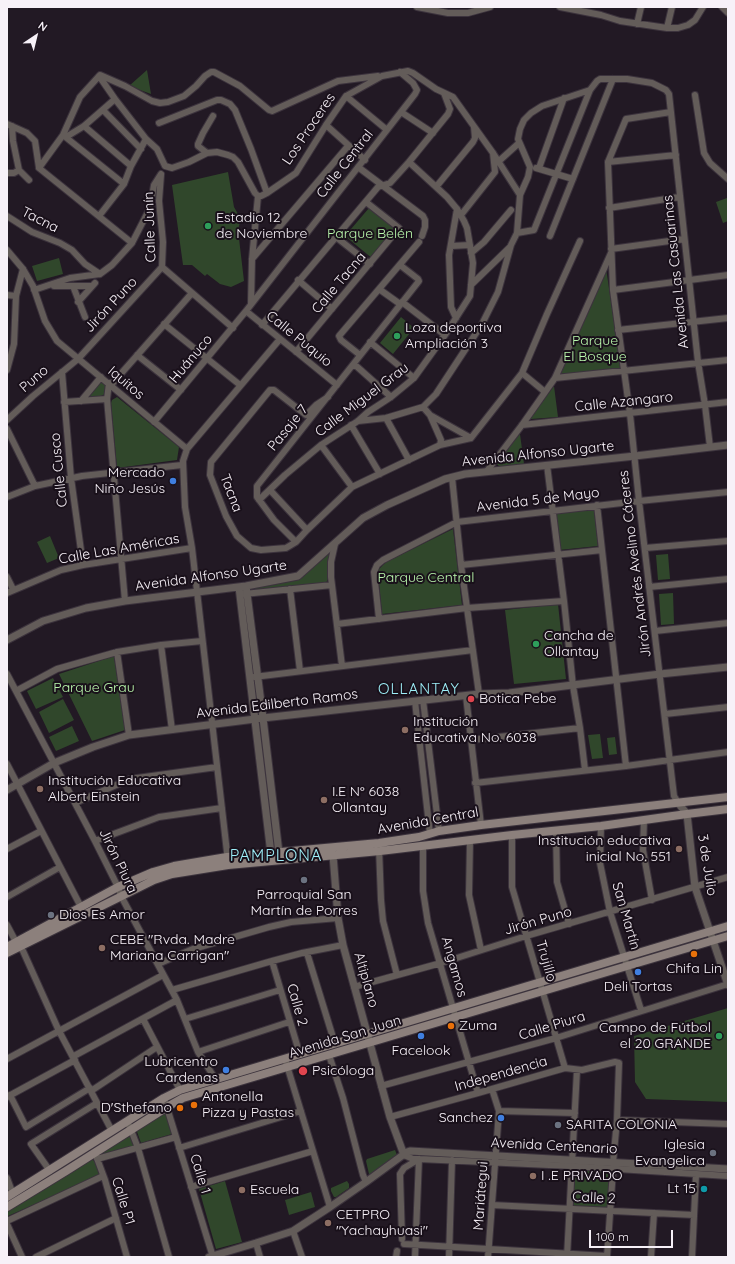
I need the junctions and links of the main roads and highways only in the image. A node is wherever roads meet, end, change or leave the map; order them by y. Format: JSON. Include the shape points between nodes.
{"nodes":[{"id":1,"x":728,"y":797,"type":"edge"},
{"id":2,"x":728,"y":809,"type":"edge"},
{"id":3,"x":379,"y":847,"type":"junction"},
{"id":4,"x":228,"y":861,"type":"junction"},
{"id":5,"x":728,"y":926,"type":"edge"},
{"id":6,"x":728,"y":936,"type":"edge"},
{"id":7,"x":18,"y":944,"type":"junction"},
{"id":8,"x":7,"y":947,"type":"edge"},
{"id":9,"x":7,"y":953,"type":"edge"},
{"id":10,"x":10,"y":1195,"type":"edge"},
{"id":11,"x":7,"y":1207,"type":"edge"}],
"edges":[{"from":1,"to":3,"type":"main road","name":"Avenida Central","via":[[439,831]]},
{"from":2,"to":3,"type":"main road","name":"Avenida Central","via":[[423,846]]},
{"from":3,"to":4,"type":"main road","name":"Avenida Central","via":[[275,853]]},
{"from":3,"to":4,"type":"main road","name":"Avenida Central","via":[[333,855]]},
{"from":4,"to":7,"type":"main road","name":"Avenida Central","via":[[162,877]]},
{"from":4,"to":7,"type":"main road","name":"Avenida Central","via":[[174,866],[153,872],[118,887]]},
{"from":5,"to":10,"type":"main road","name":"Avenida San Juan","via":[[180,1090]]},
{"from":6,"to":11,"type":"main road","name":"Avenida San Juan","via":[[183,1098],[131,1130],[96,1156]]},
{"from":7,"to":8,"type":"main road","name":"Avenida Central"},
{"from":7,"to":9,"type":"main road","name":"Avenida Central"}]}
